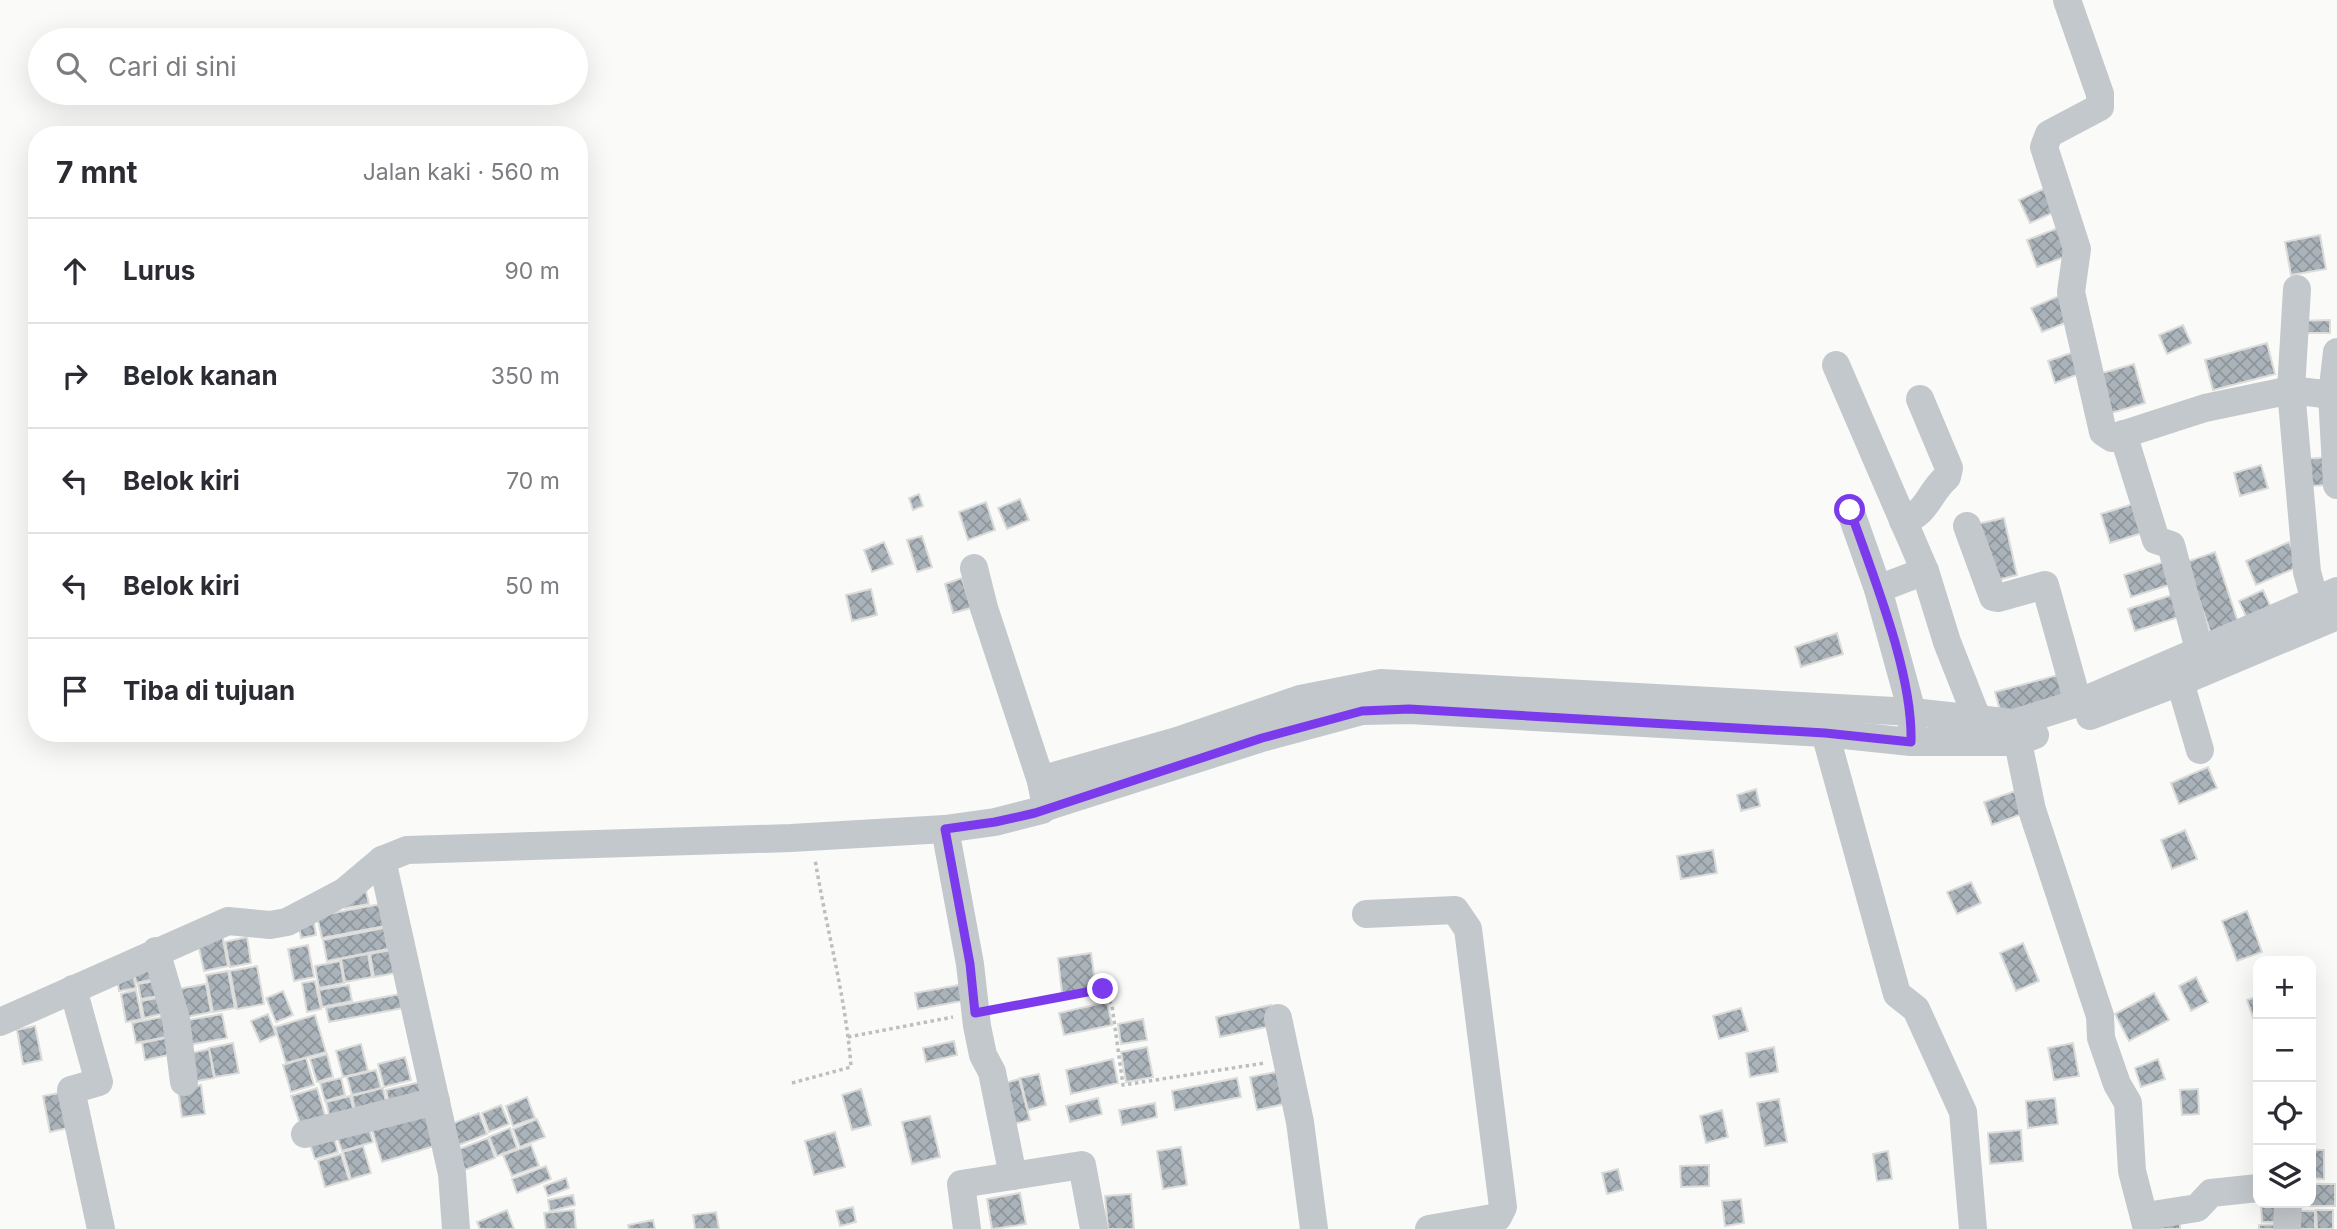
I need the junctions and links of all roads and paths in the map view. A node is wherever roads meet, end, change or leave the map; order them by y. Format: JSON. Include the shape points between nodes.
{"nodes":[{"id":1,"x":2067,"y":0,"type":"edge"},
{"id":2,"x":2297,"y":289,"type":"dead end"},
{"id":3,"x":2337,"y":352,"type":"edge"},
{"id":4,"x":1836,"y":365,"type":"dead end"},
{"id":5,"x":2291,"y":390,"type":"junction"},
{"id":6,"x":2332,"y":396,"type":"junction"},
{"id":7,"x":1920,"y":399,"type":"dead end"},
{"id":8,"x":2123,"y":434,"type":"junction"},
{"id":9,"x":2337,"y":485,"type":"edge"},
{"id":10,"x":1850,"y":510,"type":"dead end"},
{"id":11,"x":1903,"y":521,"type":"junction"},
{"id":12,"x":1967,"y":526,"type":"dead end"},
{"id":13,"x":974,"y":568,"type":"dead end"},
{"id":14,"x":1925,"y":571,"type":"junction"},
{"id":15,"x":1878,"y":589,"type":"junction"},
{"id":16,"x":2330,"y":602,"type":"edge"},
{"id":17,"x":2199,"y":649,"type":"junction"},
{"id":18,"x":2180,"y":682,"type":"junction"},
{"id":19,"x":2078,"y":703,"type":"junction"},
{"id":20,"x":1912,"y":712,"type":"junction"},
{"id":21,"x":1977,"y":718,"type":"junction"},
{"id":22,"x":1825,"y":733,"type":"junction"},
{"id":23,"x":2016,"y":733,"type":"junction"},
{"id":24,"x":1911,"y":742,"type":"junction"},
{"id":25,"x":2200,"y":750,"type":"dead end"},
{"id":26,"x":1043,"y":794,"type":"junction"},
{"id":27,"x":945,"y":829,"type":"junction"},
{"id":28,"x":811,"y":836,"type":"junction"},
{"id":29,"x":382,"y":860,"type":"junction"},
{"id":30,"x":1367,"y":914,"type":"dead end"},
{"id":31,"x":156,"y":951,"type":"junction"},
{"id":32,"x":73,"y":989,"type":"junction"},
{"id":33,"x":975,"y":1013,"type":"junction"},
{"id":34,"x":1278,"y":1018,"type":"dead end"},
{"id":35,"x":0,"y":1022,"type":"edge"},
{"id":36,"x":849,"y":1037,"type":"junction"},
{"id":37,"x":1287,"y":1059,"type":"junction"},
{"id":38,"x":184,"y":1082,"type":"dead end"},
{"id":39,"x":792,"y":1083,"type":"dead end"},
{"id":40,"x":436,"y":1101,"type":"junction"},
{"id":41,"x":305,"y":1134,"type":"dead end"},
{"id":42,"x":1013,"y":1176,"type":"junction"},
{"id":43,"x":2253,"y":1189,"type":"edge"},
{"id":44,"x":2288,"y":1208,"type":"edge"},
{"id":45,"x":2146,"y":1222,"type":"edge"},
{"id":46,"x":101,"y":1229,"type":"edge"},
{"id":47,"x":456,"y":1229,"type":"edge"},
{"id":48,"x":967,"y":1229,"type":"edge"},
{"id":49,"x":1094,"y":1229,"type":"edge"},
{"id":50,"x":1314,"y":1229,"type":"edge"},
{"id":51,"x":1429,"y":1229,"type":"edge"},
{"id":52,"x":1973,"y":1229,"type":"edge"},
{"id":53,"x":2287,"y":1229,"type":"edge"}],
"edges":[{"from":1,"to":8,"type":"street","via":[[2100,94],[2100,107],[2049,134],[2044,147],[2077,249],[2071,292],[2103,432],[2112,438]]},
{"from":2,"to":5,"type":"street"},
{"from":3,"to":6,"type":"street"},
{"from":4,"to":11,"type":"street"},
{"from":5,"to":6,"type":"street"},
{"from":5,"to":8,"type":"street","via":[[2205,408]]},
{"from":5,"to":16,"type":"street","via":[[2307,572]]},
{"from":6,"to":9,"type":"street"},
{"from":7,"to":11,"type":"street","via":[[1949,468],[1947,478],[1918,516]]},
{"from":8,"to":17,"type":"street","via":[[2156,540],[2171,545]]},
{"from":10,"to":15,"type":"street"},
{"from":11,"to":14,"type":"street"},
{"from":12,"to":19,"type":"street","via":[[1993,597],[2045,585]]},
{"from":13,"to":26,"type":"street"},
{"from":14,"to":15,"type":"street"},
{"from":14,"to":21,"type":"street"},
{"from":15,"to":20,"type":"street"},
{"from":16,"to":17,"type":"street"},
{"from":16,"to":18,"type":"street"},
{"from":17,"to":19,"type":"street"},
{"from":18,"to":23,"type":"street"},
{"from":18,"to":25,"type":"street"},
{"from":19,"to":23,"type":"street"},
{"from":20,"to":21,"type":"street"},
{"from":20,"to":24,"type":"street"},
{"from":20,"to":26,"type":"street","via":[[1381,683],[1300,699]]},
{"from":21,"to":23,"type":"street"},
{"from":22,"to":24,"type":"street"},
{"from":22,"to":26,"type":"street","via":[[1409,709],[1362,711]]},
{"from":22,"to":52,"type":"street","via":[[1897,995],[1916,1009],[1963,1112]]},
{"from":23,"to":24,"type":"street"},
{"from":23,"to":45,"type":"street","via":[[2032,810],[2100,1016],[2101,1038],[2128,1103],[2132,1171]]},
{"from":26,"to":27,"type":"street","via":[[995,822]]},
{"from":27,"to":28,"type":"street"},
{"from":27,"to":33,"type":"street"},
{"from":28,"to":29,"type":"street","via":[[441,847],[407,850]]},
{"from":28,"to":36,"type":"path"},
{"from":29,"to":31,"type":"street","via":[[344,892],[287,922],[228,921]]},
{"from":29,"to":40,"type":"street"},
{"from":30,"to":51,"type":"street","via":[[1455,911],[1468,929],[1503,1207],[1498,1217]]},
{"from":31,"to":32,"type":"street"},
{"from":31,"to":38,"type":"street","via":[[176,1019]]},
{"from":32,"to":35,"type":"street"},
{"from":32,"to":46,"type":"street","via":[[99,1082],[71,1090]]},
{"from":33,"to":36,"type":"path"},
{"from":33,"to":37,"type":"path","via":[[1103,989],[1112,1006],[1123,1084]]},
{"from":33,"to":42,"type":"street"},
{"from":34,"to":37,"type":"street"},
{"from":36,"to":39,"type":"path","via":[[851,1067]]},
{"from":37,"to":50,"type":"street"},
{"from":40,"to":41,"type":"street"},
{"from":40,"to":47,"type":"street","via":[[452,1174]]},
{"from":42,"to":48,"type":"street","via":[[961,1184]]},
{"from":42,"to":49,"type":"street","via":[[1082,1165]]},
{"from":43,"to":45,"type":"street","via":[[2211,1193],[2197,1208]]},
{"from":44,"to":53,"type":"street"}]}
